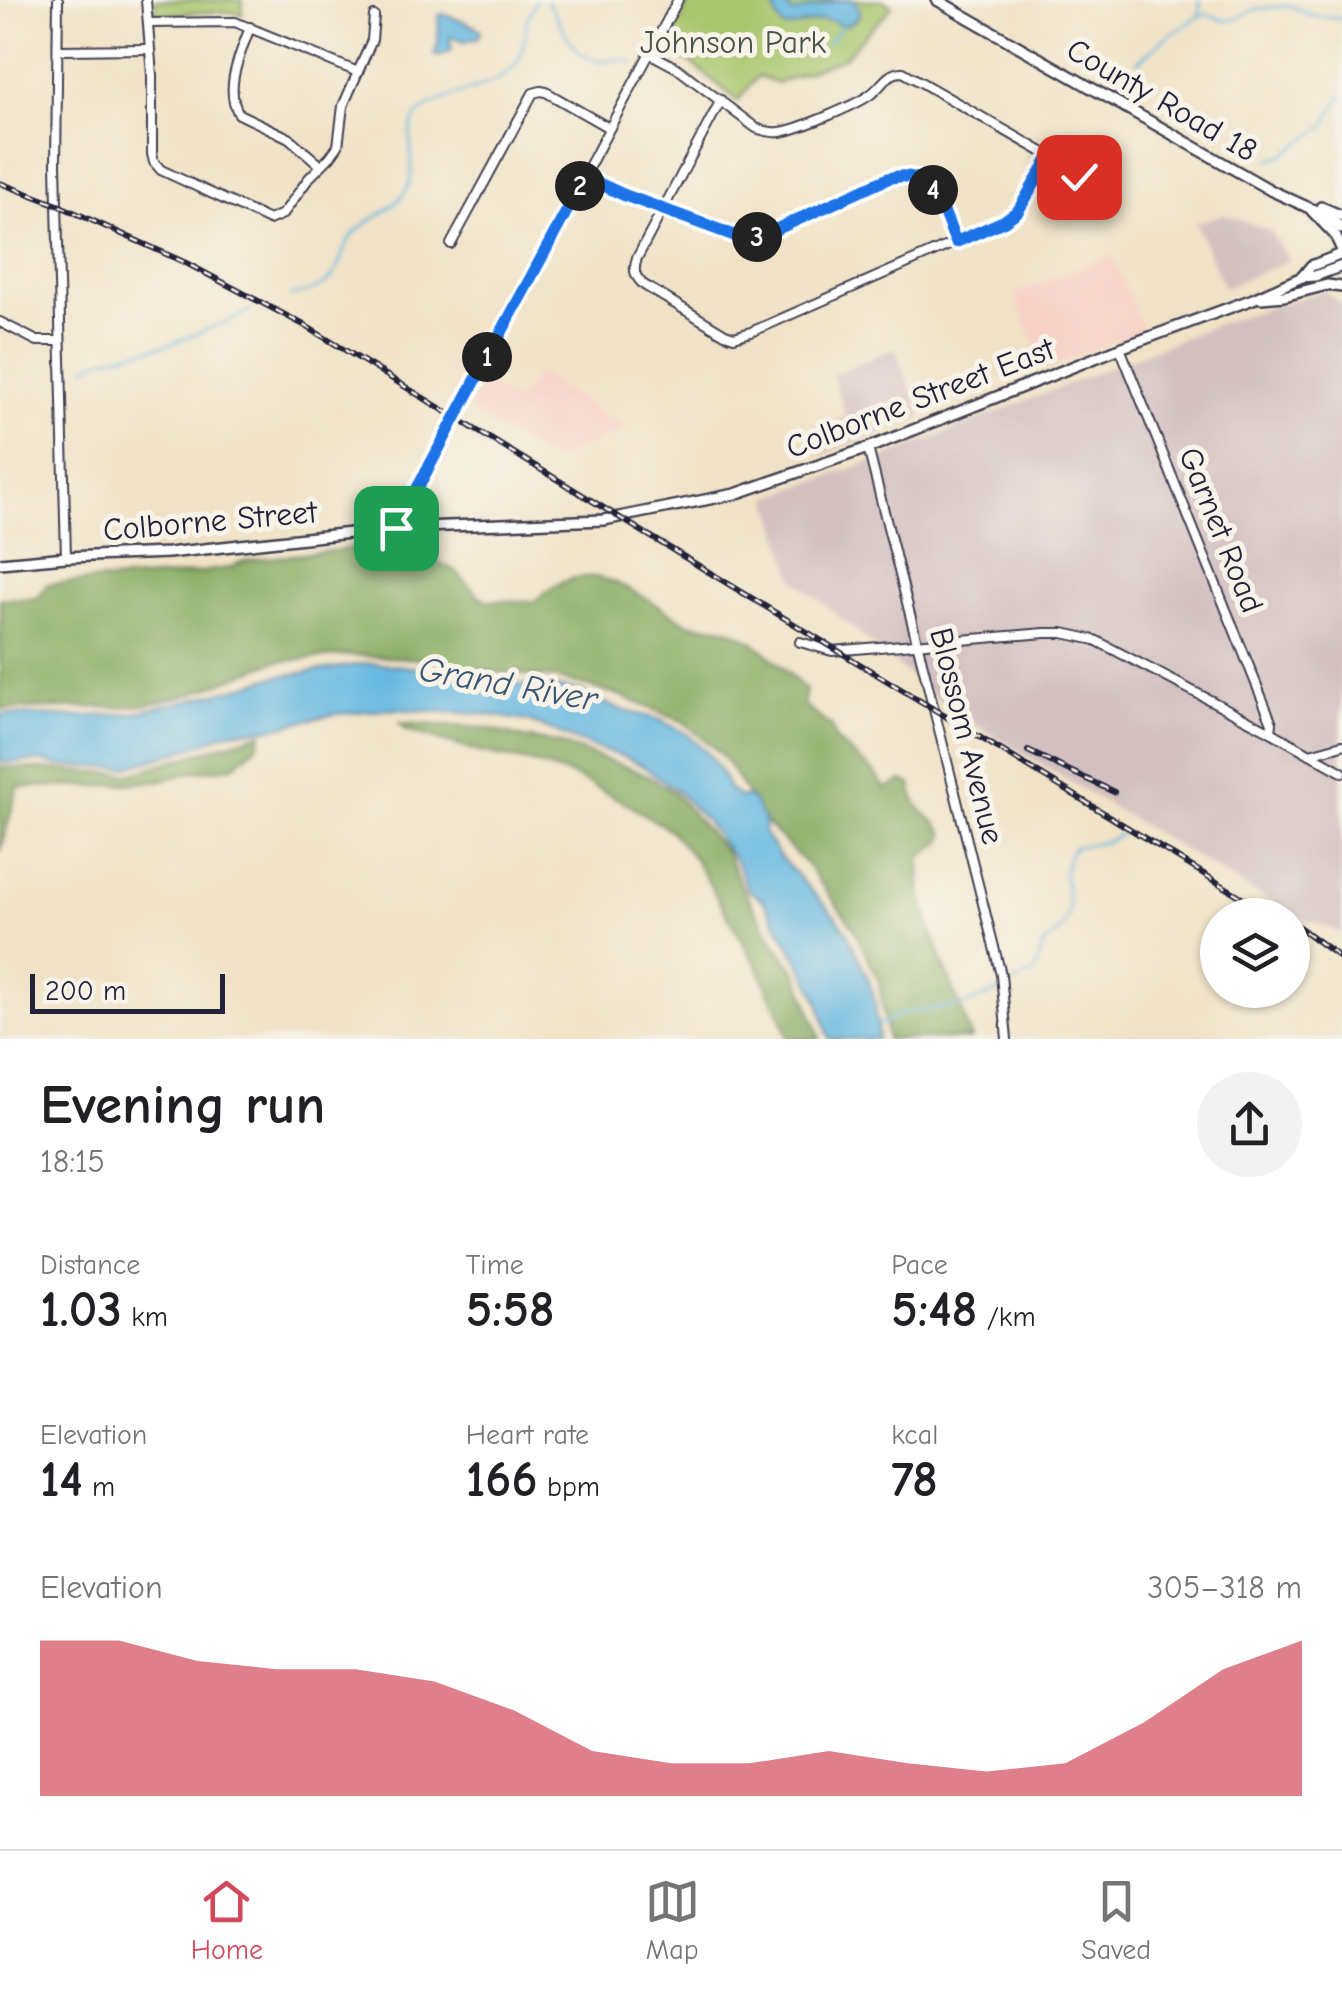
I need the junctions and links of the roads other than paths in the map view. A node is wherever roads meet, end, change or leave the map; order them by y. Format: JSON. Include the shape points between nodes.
{"nodes":[{"id":1,"x":58,"y":0,"type":"edge"},
{"id":2,"x":146,"y":0,"type":"edge"},
{"id":3,"x":678,"y":0,"type":"edge"},
{"id":4,"x":937,"y":0,"type":"edge"},
{"id":5,"x":374,"y":16,"type":"dead end"},
{"id":6,"x":148,"y":23,"type":"junction"},
{"id":7,"x":250,"y":27,"type":"junction"},
{"id":8,"x":149,"y":49,"type":"junction"},
{"id":9,"x":58,"y":50,"type":"junction"},
{"id":10,"x":649,"y":53,"type":"junction"},
{"id":11,"x":358,"y":72,"type":"junction"},
{"id":12,"x":720,"y":100,"type":"junction"},
{"id":13,"x":609,"y":128,"type":"junction"},
{"id":14,"x":1050,"y":157,"type":"junction"},
{"id":15,"x":320,"y":165,"type":"junction"},
{"id":16,"x":585,"y":177,"type":"junction"},
{"id":17,"x":1079,"y":177,"type":"dead end"},
{"id":18,"x":1276,"y":193,"type":"junction"},
{"id":19,"x":663,"y":209,"type":"junction"},
{"id":20,"x":1312,"y":211,"type":"junction"},
{"id":21,"x":1342,"y":216,"type":"edge"},
{"id":22,"x":1342,"y":228,"type":"edge"},
{"id":23,"x":956,"y":242,"type":"junction"},
{"id":24,"x":450,"y":244,"type":"dead end"},
{"id":25,"x":1342,"y":252,"type":"edge"},
{"id":26,"x":1342,"y":266,"type":"edge"},
{"id":27,"x":1302,"y":276,"type":"junction"},
{"id":28,"x":1342,"y":287,"type":"edge"},
{"id":29,"x":1253,"y":299,"type":"junction"},
{"id":30,"x":0,"y":322,"type":"edge"},
{"id":31,"x":59,"y":341,"type":"junction"},
{"id":32,"x":1120,"y":348,"type":"junction"},
{"id":33,"x":868,"y":448,"type":"junction"},
{"id":34,"x":543,"y":523,"type":"joint"},
{"id":35,"x":396,"y":528,"type":"junction"},
{"id":36,"x":66,"y":557,"type":"junction"},
{"id":37,"x":0,"y":563,"type":"edge"},
{"id":38,"x":800,"y":642,"type":"dead end"},
{"id":39,"x":918,"y":645,"type":"junction"},
{"id":40,"x":1272,"y":732,"type":"junction"},
{"id":41,"x":1342,"y":745,"type":"edge"},
{"id":42,"x":1310,"y":754,"type":"junction"},
{"id":43,"x":1342,"y":772,"type":"edge"},
{"id":44,"x":1008,"y":1039,"type":"edge"}],
"edges":[{"from":1,"to":9,"type":"street"},
{"from":2,"to":6,"type":"street"},
{"from":3,"to":10,"type":"street"},
{"from":4,"to":18,"type":"main road","name":"County Road 18"},
{"from":5,"to":11,"type":"street"},
{"from":6,"to":7,"type":"street"},
{"from":6,"to":8,"type":"street"},
{"from":7,"to":11,"type":"street"},
{"from":7,"to":15,"type":"street","via":[[234,76],[235,108],[296,142]]},
{"from":8,"to":9,"type":"street"},
{"from":8,"to":15,"type":"street","via":[[152,154],[159,169],[269,220],[283,214]]},
{"from":9,"to":31,"type":"street"},
{"from":10,"to":12,"type":"street"},
{"from":10,"to":13,"type":"street"},
{"from":11,"to":15,"type":"street","via":[[338,146]]},
{"from":12,"to":14,"type":"street","via":[[756,128],[784,132],[868,97],[890,74],[903,72]]},
{"from":12,"to":19,"type":"street"},
{"from":13,"to":16,"type":"street"},
{"from":13,"to":24,"type":"street","via":[[546,92],[532,93]]},
{"from":14,"to":17,"type":"street"},
{"from":14,"to":23,"type":"street","via":[[1018,211]]},
{"from":16,"to":19,"type":"street"},
{"from":16,"to":35,"type":"street"},
{"from":18,"to":20,"type":"main road","name":"County Road 18"},
{"from":18,"to":21,"type":"main road"},
{"from":19,"to":23,"type":"street","via":[[744,239],[889,178],[914,176],[933,190]]},
{"from":19,"to":23,"type":"street","via":[[637,258],[636,278],[734,337]]},
{"from":20,"to":22,"type":"main road","name":"County Road 18"},
{"from":20,"to":25,"type":"main road","name":"County Road 18"},
{"from":25,"to":27,"type":"main road","name":"Colborne Street East"},
{"from":26,"to":27,"type":"main road","name":"Colborne Street East"},
{"from":27,"to":29,"type":"main road","name":"Colborne Street East"},
{"from":28,"to":29,"type":"main road"},
{"from":29,"to":32,"type":"main road","name":"Colborne Street East"},
{"from":30,"to":31,"type":"street","via":[[37,341]]},
{"from":31,"to":36,"type":"street"},
{"from":32,"to":33,"type":"main road","name":"Colborne Street East"},
{"from":32,"to":40,"type":"street","name":"Garnet Road"},
{"from":33,"to":34,"type":"main road","name":"Colborne Street East","via":[[734,494],[604,520]]},
{"from":33,"to":39,"type":"street","name":"Blossom Avenue"},
{"from":34,"to":35,"type":"main road","name":"Colborne Street"},
{"from":35,"to":36,"type":"main road","name":"Colborne Street"},
{"from":36,"to":37,"type":"main road","name":"Colborne Street"},
{"from":38,"to":39,"type":"street","via":[[832,651]]},
{"from":39,"to":40,"type":"street","via":[[1045,633],[1095,640]]},
{"from":39,"to":44,"type":"street","name":"Blossom Avenue","via":[[1001,975]]},
{"from":40,"to":42,"type":"street"},
{"from":41,"to":42,"type":"street"},
{"from":42,"to":43,"type":"street"}]}
